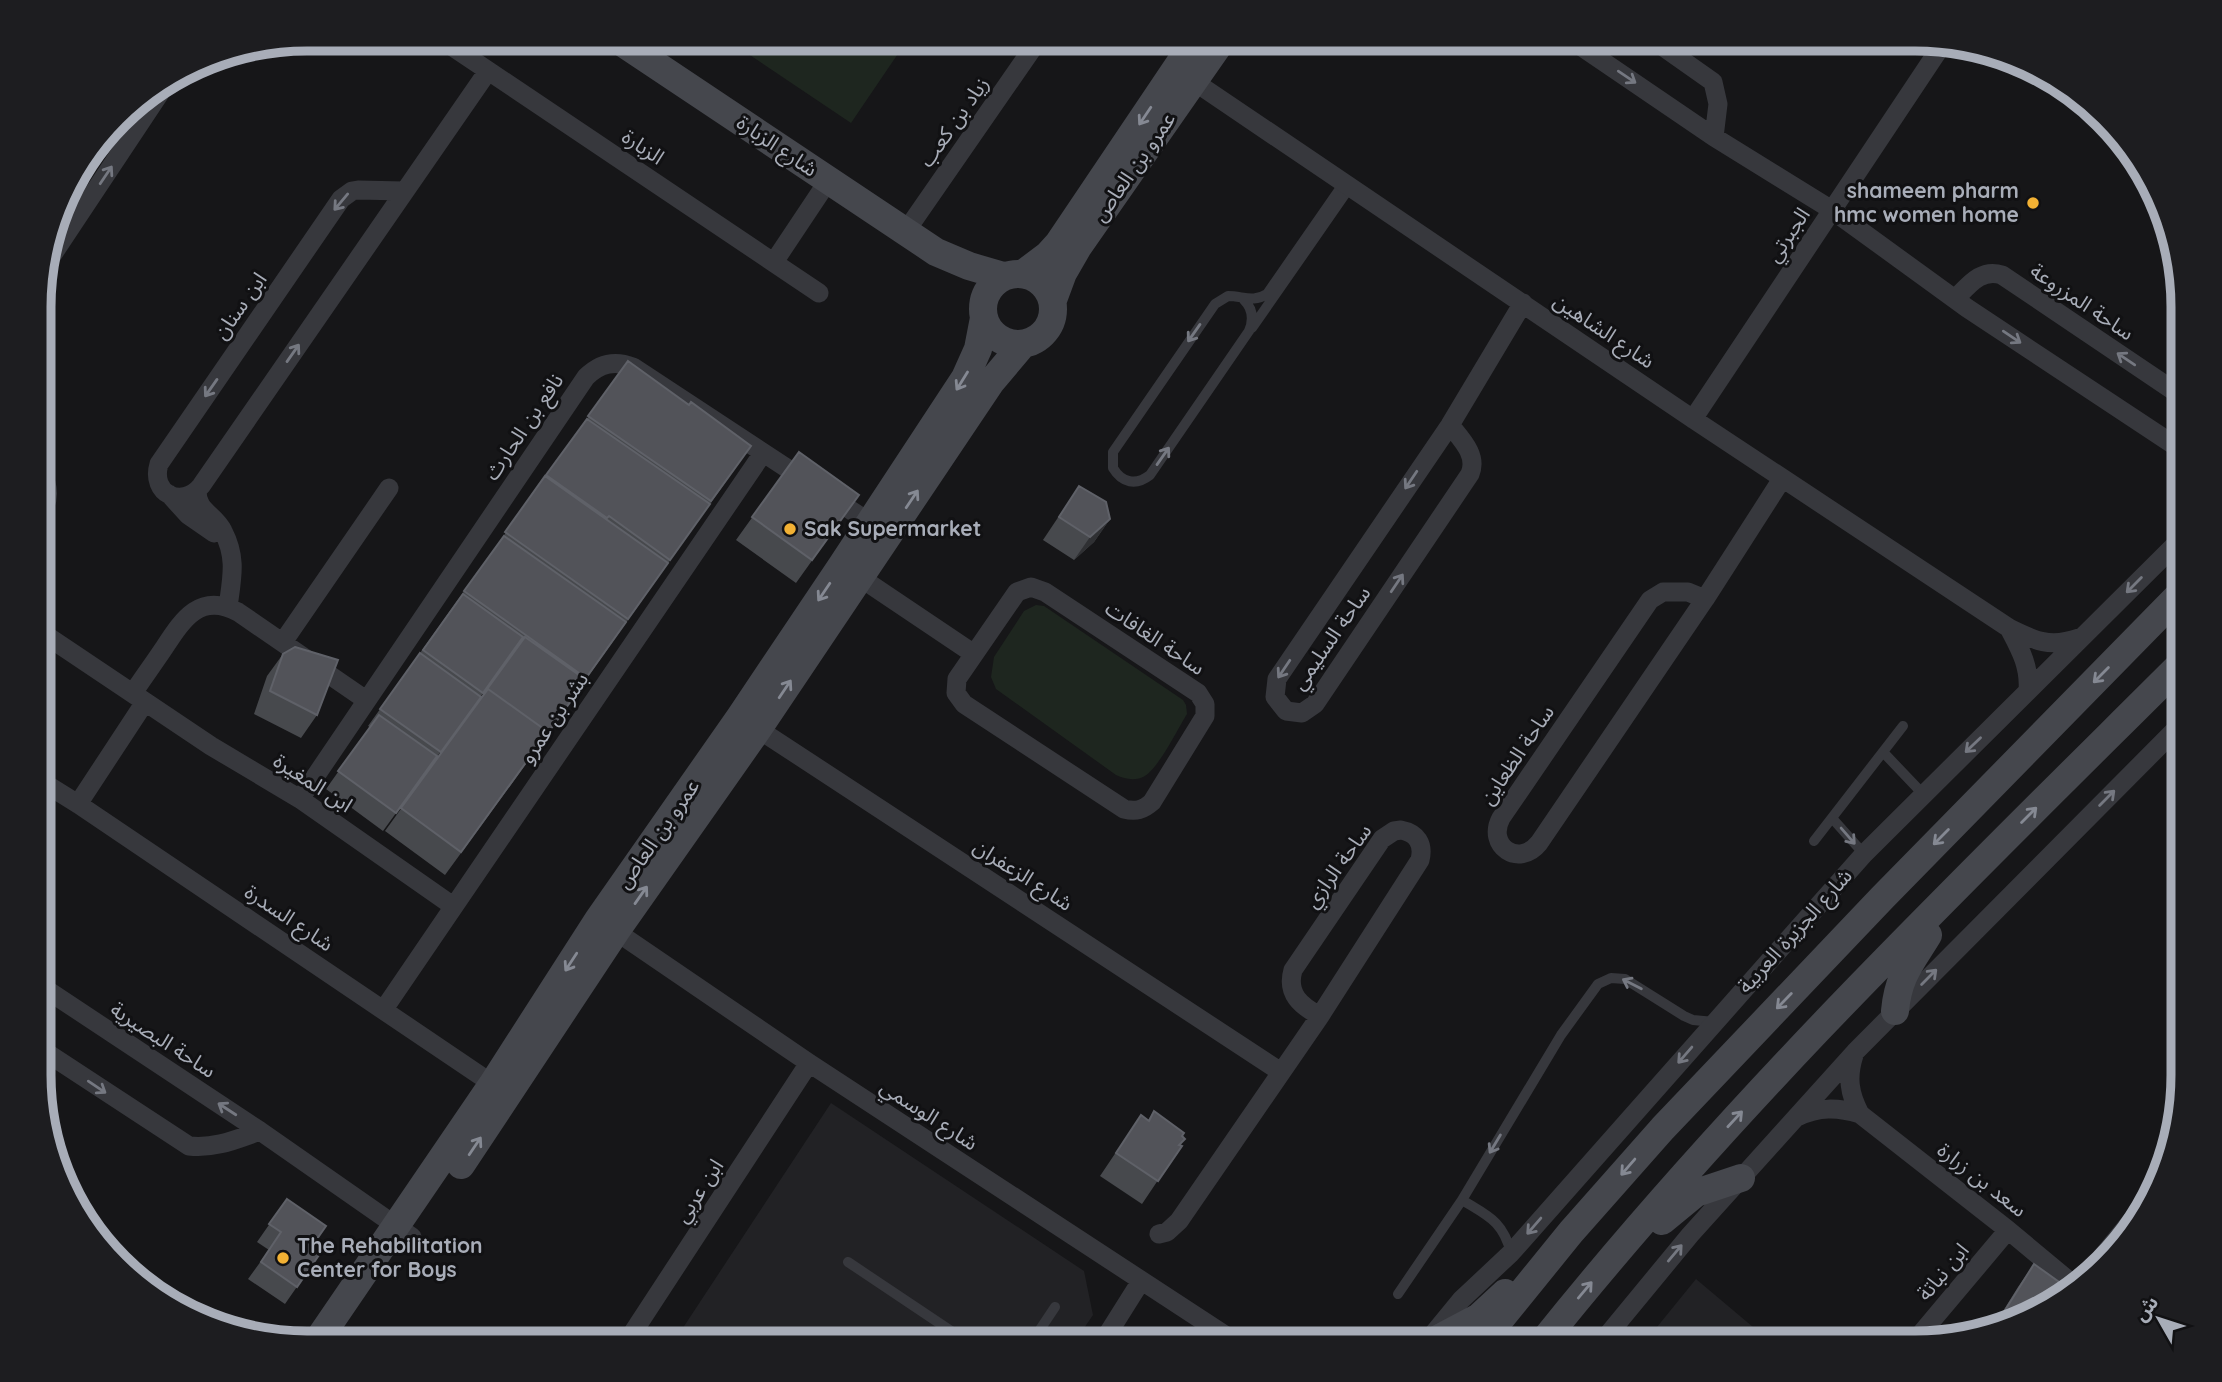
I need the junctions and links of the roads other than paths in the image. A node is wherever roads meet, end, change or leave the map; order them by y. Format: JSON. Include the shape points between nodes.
{"nodes":[{"id":1,"x":460,"y":51,"type":"edge"},
{"id":2,"x":636,"y":51,"type":"edge"},
{"id":3,"x":1030,"y":51,"type":"edge"},
{"id":4,"x":1192,"y":51,"type":"edge"},
{"id":5,"x":1210,"y":51,"type":"edge"},
{"id":6,"x":1589,"y":51,"type":"edge"},
{"id":7,"x":1670,"y":51,"type":"edge"},
{"id":8,"x":1938,"y":52,"type":"edge"},
{"id":9,"x":488,"y":71,"type":"junction"},
{"id":10,"x":1185,"y":76,"type":"junction"},
{"id":11,"x":154,"y":102,"type":"edge"},
{"id":12,"x":1714,"y":137,"type":"junction"},
{"id":13,"x":828,"y":181,"type":"junction"},
{"id":14,"x":1347,"y":185,"type":"junction"},
{"id":15,"x":404,"y":191,"type":"junction"},
{"id":16,"x":1832,"y":210,"type":"junction"},
{"id":17,"x":906,"y":232,"type":"junction"},
{"id":18,"x":58,"y":246,"type":"edge"},
{"id":19,"x":936,"y":252,"type":"junction"},
{"id":20,"x":774,"y":262,"type":"junction"},
{"id":21,"x":1013,"y":275,"type":"junction"},
{"id":22,"x":819,"y":293,"type":"dead end"},
{"id":23,"x":1955,"y":299,"type":"junction"},
{"id":24,"x":1053,"y":300,"type":"junction"},
{"id":25,"x":1244,"y":300,"type":"junction"},
{"id":26,"x":1523,"y":303,"type":"junction"},
{"id":27,"x":983,"y":313,"type":"junction"},
{"id":28,"x":1249,"y":331,"type":"junction"},
{"id":29,"x":1023,"y":344,"type":"junction"},
{"id":30,"x":2171,"y":389,"type":"edge"},
{"id":31,"x":1693,"y":419,"type":"junction"},
{"id":32,"x":1450,"y":425,"type":"junction"},
{"id":33,"x":2171,"y":443,"type":"edge"},
{"id":34,"x":764,"y":453,"type":"junction"},
{"id":35,"x":1782,"y":479,"type":"junction"},
{"id":36,"x":389,"y":488,"type":"dead end"},
{"id":37,"x":197,"y":491,"type":"junction"},
{"id":38,"x":169,"y":494,"type":"junction"},
{"id":39,"x":879,"y":529,"type":"junction"},
{"id":40,"x":225,"y":537,"type":"junction"},
{"id":41,"x":2171,"y":549,"type":"edge"},
{"id":42,"x":851,"y":571,"type":"junction"},
{"id":43,"x":1705,"y":599,"type":"junction"},
{"id":44,"x":2171,"y":603,"type":"edge"},
{"id":45,"x":228,"y":607,"type":"junction"},
{"id":46,"x":2009,"y":628,"type":"junction"},
{"id":47,"x":2081,"y":638,"type":"junction"},
{"id":48,"x":51,"y":639,"type":"edge"},
{"id":49,"x":283,"y":642,"type":"junction"},
{"id":50,"x":974,"y":654,"type":"junction"},
{"id":51,"x":2171,"y":674,"type":"edge"},
{"id":52,"x":2028,"y":691,"type":"junction"},
{"id":53,"x":139,"y":698,"type":"junction"},
{"id":54,"x":366,"y":700,"type":"junction"},
{"id":55,"x":749,"y":723,"type":"junction"},
{"id":56,"x":1903,"y":726,"type":"dead end"},
{"id":57,"x":2171,"y":734,"type":"edge"},
{"id":58,"x":1883,"y":752,"type":"junction"},
{"id":59,"x":51,"y":791,"type":"edge"},
{"id":60,"x":1923,"y":794,"type":"junction"},
{"id":61,"x":300,"y":799,"type":"junction"},
{"id":62,"x":78,"y":804,"type":"junction"},
{"id":63,"x":1832,"y":818,"type":"junction"},
{"id":64,"x":1814,"y":841,"type":"dead end"},
{"id":65,"x":1864,"y":854,"type":"junction"},
{"id":66,"x":1944,"y":899,"type":"junction"},
{"id":67,"x":453,"y":906,"type":"junction"},
{"id":68,"x":607,"y":925,"type":"junction"},
{"id":69,"x":51,"y":993,"type":"edge"},
{"id":70,"x":384,"y":1009,"type":"junction"},
{"id":71,"x":1895,"y":1011,"type":"junction"},
{"id":72,"x":1320,"y":1016,"type":"junction"},
{"id":73,"x":1714,"y":1022,"type":"junction"},
{"id":74,"x":1855,"y":1052,"type":"junction"},
{"id":75,"x":51,"y":1056,"type":"edge"},
{"id":76,"x":809,"y":1063,"type":"junction"},
{"id":77,"x":1281,"y":1072,"type":"junction"},
{"id":78,"x":501,"y":1090,"type":"junction"},
{"id":79,"x":1860,"y":1114,"type":"junction"},
{"id":80,"x":1796,"y":1117,"type":"junction"},
{"id":81,"x":260,"y":1131,"type":"junction"},
{"id":82,"x":1741,"y":1178,"type":"junction"},
{"id":83,"x":1462,"y":1200,"type":"junction"},
{"id":84,"x":2008,"y":1230,"type":"junction"},
{"id":85,"x":405,"y":1231,"type":"junction"},
{"id":86,"x":1571,"y":1232,"type":"junction"},
{"id":87,"x":1158,"y":1234,"type":"dead end"},
{"id":88,"x":1617,"y":1252,"type":"junction"},
{"id":89,"x":1511,"y":1253,"type":"junction"},
{"id":90,"x":848,"y":1262,"type":"dead end"},
{"id":91,"x":2069,"y":1280,"type":"edge"},
{"id":92,"x":1142,"y":1281,"type":"junction"},
{"id":93,"x":1398,"y":1294,"type":"dead end"},
{"id":94,"x":1055,"y":1307,"type":"dead end"},
{"id":95,"x":326,"y":1331,"type":"edge"},
{"id":96,"x":346,"y":1331,"type":"edge"},
{"id":97,"x":634,"y":1331,"type":"edge"},
{"id":98,"x":951,"y":1331,"type":"edge"},
{"id":99,"x":1039,"y":1331,"type":"edge"},
{"id":100,"x":1110,"y":1331,"type":"edge"},
{"id":101,"x":1219,"y":1331,"type":"edge"},
{"id":102,"x":1437,"y":1331,"type":"edge"},
{"id":103,"x":1452,"y":1331,"type":"edge"},
{"id":104,"x":1492,"y":1331,"type":"edge"},
{"id":105,"x":1552,"y":1331,"type":"edge"},
{"id":106,"x":1611,"y":1331,"type":"edge"},
{"id":107,"x":1923,"y":1331,"type":"edge"}],
"edges":[{"from":1,"to":9,"type":"street","name":"الزبارة"},
{"from":2,"to":13,"type":"street","name":"شارع الزبارة"},
{"from":3,"to":17,"type":"street","name":"زياد بن كعب"},
{"from":4,"to":10,"type":"street","name":"عمرو بن العاص"},
{"from":5,"to":10,"type":"street","name":"عمرو بن العاص"},
{"from":6,"to":12,"type":"street","one_way":true},
{"from":7,"to":12,"type":"street","via":[[1713,82],[1718,104]]},
{"from":8,"to":16,"type":"street","name":"الجبرتي"},
{"from":9,"to":15,"type":"street"},
{"from":9,"to":20,"type":"street","name":"الزبارة"},
{"from":10,"to":14,"type":"street","name":"شارع الشاهين"},
{"from":10,"to":21,"type":"street","name":"عمرو بن العاص","one_way":true,"via":[[1058,244]]},
{"from":10,"to":24,"type":"street","name":"عمرو بن العاص","via":[[1078,247]]},
{"from":18,"to":11,"type":"street","one_way":true},
{"from":12,"to":16,"type":"street"},
{"from":13,"to":17,"type":"street","name":"شارع الزبارة"},
{"from":13,"to":20,"type":"street"},
{"from":14,"to":25,"type":"lane","via":[[1267,294]]},
{"from":14,"to":26,"type":"street","name":"شارع الشاهين"},
{"from":14,"to":28,"type":"lane"},
{"from":37,"to":15,"type":"street","one_way":true},
{"from":15,"to":38,"type":"street","name":"ابن سنان","one_way":true,"via":[[358,190],[341,199],[159,464],[158,481]]},
{"from":16,"to":23,"type":"street"},
{"from":16,"to":31,"type":"street","name":"الجبرتي"},
{"from":17,"to":19,"type":"street","name":"شارع الزبارة"},
{"from":19,"to":21,"type":"street","name":"شارع الزبارة","via":[[969,266]]},
{"from":19,"to":27,"type":"street","name":"شارع الزبارة"},
{"from":20,"to":22,"type":"street","name":"الزبارة"},
{"from":21,"to":24,"type":"street","via":[[1042,282]]},
{"from":21,"to":27,"type":"street","via":[[989,289]]},
{"from":30,"to":23,"type":"street","name":"ساحة المزروعة","one_way":true,"via":[[2002,275],[1981,275]]},
{"from":23,"to":33,"type":"street","one_way":true},
{"from":24,"to":29,"type":"street","via":[[1048,329]]},
{"from":25,"to":28,"type":"lane","via":[[1251,311]]},
{"from":25,"to":28,"type":"lane","one_way":true,"via":[[1228,296],[1215,304],[1116,448],[1112,463],[1119,476],[1135,482],[1150,475]]},
{"from":26,"to":31,"type":"street","name":"شارع الشاهين"},
{"from":26,"to":32,"type":"street","name":"ساحة السليمي"},
{"from":27,"to":29,"type":"street","via":[[994,335]]},
{"from":27,"to":39,"type":"street","name":"عمرو بن العاص","one_way":true,"via":[[972,364]]},
{"from":39,"to":29,"type":"street","name":"عمرو بن العاص","one_way":true},
{"from":31,"to":35,"type":"street","name":"شارع الشاهين"},
{"from":32,"to":32,"type":"street","name":"ساحة السليمي","one_way":true,"via":[[1277,680],[1275,697],[1286,711],[1302,713],[1315,704],[1470,474],[1471,454]]},
{"from":34,"to":39,"type":"street","name":"نافع بن الحارث"},
{"from":34,"to":54,"type":"street","name":"نافع بن الحارث","via":[[633,367],[617,363],[592,371]]},
{"from":34,"to":67,"type":"street","name":"بشر بن عمرو"},
{"from":35,"to":43,"type":"street","name":"ساحة الظعاين"},
{"from":35,"to":46,"type":"street","name":"شارع الشاهين"},
{"from":36,"to":49,"type":"street"},
{"from":37,"to":38,"type":"street","via":[[186,497]]},
{"from":37,"to":40,"type":"street","via":[[201,508]]},
{"from":38,"to":40,"type":"street","name":"ابن سنان","via":[[187,515]]},
{"from":39,"to":42,"type":"street","name":"عمرو بن العاص"},
{"from":40,"to":45,"type":"street","via":[[233,556]]},
{"from":41,"to":47,"type":"street","name":"شارع الجزيرة العربية","one_way":true},
{"from":42,"to":50,"type":"street"},
{"from":42,"to":55,"type":"street","name":"عمرو بن العاص"},
{"from":43,"to":43,"type":"street","name":"ساحة الظعاين","via":[[1694,593],[1667,591],[1650,600],[1501,818],[1496,833],[1508,851],[1525,854],[1539,843]]},
{"from":44,"to":86,"type":"street","name":"شارع الجزيرة العربية","one_way":true,"via":[[1882,898],[1663,1128]]},
{"from":45,"to":49,"type":"street"},
{"from":45,"to":53,"type":"street","via":[[209,605],[183,620]]},
{"from":46,"to":47,"type":"street","name":"شارع الشاهين","via":[[2050,644]]},
{"from":46,"to":52,"type":"street","via":[[2025,661]]},
{"from":47,"to":52,"type":"street","name":"شارع الجزيرة العربية"},
{"from":48,"to":53,"type":"street","name":"ابن المغيرة"},
{"from":49,"to":54,"type":"street"},
{"from":50,"to":50,"type":"street","name":"ساحة الغافات","via":[[957,679],[959,699],[1124,809],[1139,811],[1152,802],[1205,716],[1198,693],[1038,589],[1017,592]]},
{"from":66,"to":51,"type":"street","one_way":true},
{"from":52,"to":60,"type":"street","name":"شارع الجزيرة العربية","one_way":true},
{"from":53,"to":61,"type":"street","name":"ابن المغيرة"},
{"from":53,"to":62,"type":"street"},
{"from":54,"to":61,"type":"street","name":"نافع بن الحارث"},
{"from":55,"to":68,"type":"street","name":"عمرو بن العاص"},
{"from":55,"to":77,"type":"street","name":"شارع الزعفران"},
{"from":56,"to":58,"type":"lane"},
{"from":71,"to":57,"type":"street","one_way":true},
{"from":58,"to":60,"type":"lane"},
{"from":58,"to":63,"type":"lane"},
{"from":59,"to":62,"type":"street","name":"شارع السدرة"},
{"from":60,"to":65,"type":"street","name":"شارع الجزيرة العربية"},
{"from":61,"to":67,"type":"street","name":"ابن المغيرة"},
{"from":62,"to":70,"type":"street","name":"شارع السدرة"},
{"from":63,"to":64,"type":"lane"},
{"from":63,"to":65,"type":"lane","one_way":true},
{"from":65,"to":73,"type":"street","name":"شارع الجزيرة العربية"},
{"from":66,"to":71,"type":"street","via":[[1933,927],[1907,965]]},
{"from":88,"to":66,"type":"street","one_way":true,"via":[[1825,1021]]},
{"from":67,"to":70,"type":"street","name":"بشر بن عمرو"},
{"from":68,"to":76,"type":"street","name":"شارع الوسمي"},
{"from":68,"to":78,"type":"street","name":"عمرو بن العاص"},
{"from":81,"to":69,"type":"street","name":"ساحة البصيرية","one_way":true},
{"from":70,"to":78,"type":"street","name":"شارع السدرة"},
{"from":71,"to":74,"type":"street"},
{"from":72,"to":72,"type":"street","name":"ساحة الرازي","via":[[1420,860],[1419,839],[1408,831],[1394,831],[1382,839],[1293,970],[1294,996]]},
{"from":72,"to":77,"type":"street","name":"ساحة الرازي"},
{"from":73,"to":83,"type":"lane","one_way":true,"via":[[1684,1016],[1625,979],[1611,978],[1598,984],[1561,1035]]},
{"from":73,"to":89,"type":"street","name":"شارع الجزيرة العربية","one_way":true},
{"from":74,"to":79,"type":"street","via":[[1849,1084]]},
{"from":74,"to":80,"type":"street"},
{"from":75,"to":81,"type":"street","one_way":true,"via":[[189,1146],[209,1147]]},
{"from":76,"to":92,"type":"street","name":"شارع الوسمي"},
{"from":76,"to":97,"type":"street","name":"ابن عربي"},
{"from":77,"to":87,"type":"street","name":"ساحة الرازي","via":[[1179,1221]]},
{"from":78,"to":85,"type":"street","name":"عمرو بن العاص"},
{"from":79,"to":80,"type":"street","name":"سعد بن زرارة","via":[[1827,1108]]},
{"from":79,"to":84,"type":"street","name":"سعد بن زرارة"},
{"from":80,"to":82,"type":"street"},
{"from":81,"to":85,"type":"street","name":"ساحة البصيرية"},
{"from":82,"to":88,"type":"street","via":[[1696,1193]]},
{"from":106,"to":82,"type":"street","one_way":true},
{"from":83,"to":89,"type":"lane","via":[[1495,1220]]},
{"from":83,"to":93,"type":"lane"},
{"from":84,"to":91,"type":"street","name":"سعد بن زرارة"},
{"from":84,"to":107,"type":"street","name":"ابن نباتة"},
{"from":85,"to":95,"type":"street","name":"عمرو بن العاص"},
{"from":85,"to":96,"type":"street","name":"عمرو بن العاص"},
{"from":86,"to":103,"type":"street","via":[[1538,1257],[1479,1317]]},
{"from":86,"to":104,"type":"street","name":"شارع الجزيرة العربية"},
{"from":105,"to":88,"type":"street","one_way":true},
{"from":89,"to":102,"type":"street","name":"شارع الجزيرة العربية","via":[[1461,1300]]},
{"from":90,"to":98,"type":"lane"},
{"from":92,"to":100,"type":"street"},
{"from":92,"to":101,"type":"street","name":"شارع الوسمي"},
{"from":94,"to":99,"type":"lane"}]}
